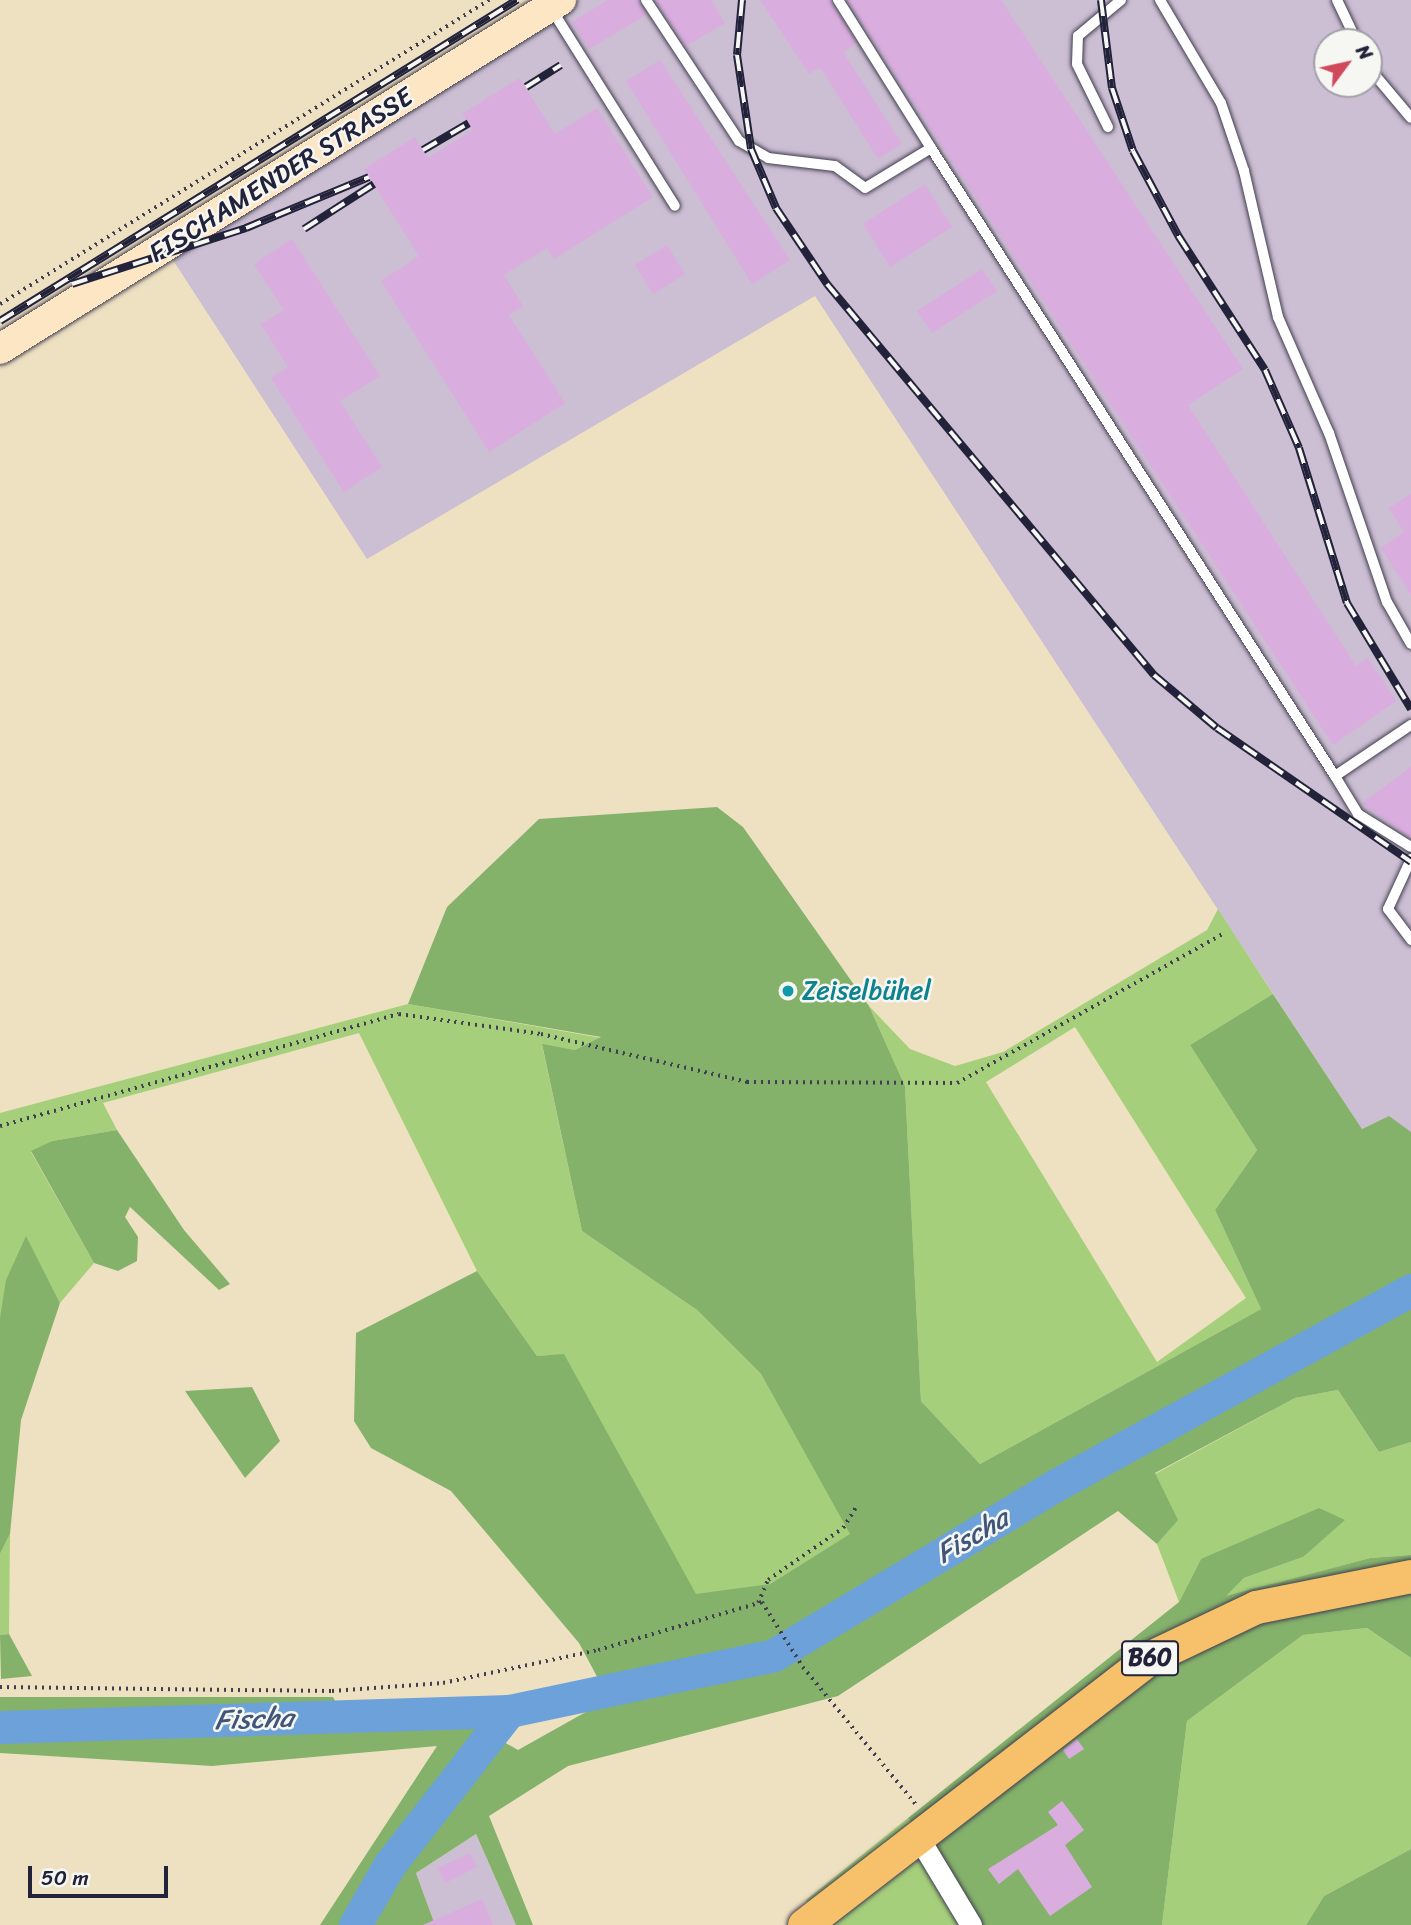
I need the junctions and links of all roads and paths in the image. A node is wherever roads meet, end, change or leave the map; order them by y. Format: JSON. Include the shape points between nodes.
{"nodes":[{"id":1,"x":489,"y":0,"type":"edge"},
{"id":2,"x":646,"y":0,"type":"edge"},
{"id":3,"x":838,"y":0,"type":"edge"},
{"id":4,"x":1121,"y":0,"type":"edge"},
{"id":5,"x":1160,"y":0,"type":"edge"},
{"id":6,"x":1337,"y":0,"type":"edge"},
{"id":7,"x":556,"y":4,"type":"edge"},
{"id":8,"x":1350,"y":28,"type":"edge"},
{"id":9,"x":1383,"y":92,"type":"edge"},
{"id":10,"x":1411,"y":118,"type":"edge"},
{"id":11,"x":1108,"y":127,"type":"dead end"},
{"id":12,"x":931,"y":148,"type":"junction"},
{"id":13,"x":675,"y":206,"type":"dead end"},
{"id":14,"x":0,"y":304,"type":"edge"},
{"id":15,"x":0,"y":349,"type":"edge"},
{"id":16,"x":1411,"y":643,"type":"edge"},
{"id":17,"x":1411,"y":725,"type":"edge"},
{"id":18,"x":1335,"y":776,"type":"junction"},
{"id":19,"x":1411,"y":847,"type":"edge"},
{"id":20,"x":1411,"y":859,"type":"edge"},
{"id":21,"x":1223,"y":934,"type":"dead end"},
{"id":22,"x":1411,"y":940,"type":"edge"},
{"id":23,"x":0,"y":1126,"type":"edge"},
{"id":24,"x":856,"y":1507,"type":"dead end"},
{"id":25,"x":1411,"y":1576,"type":"edge"},
{"id":26,"x":758,"y":1603,"type":"junction"},
{"id":27,"x":0,"y":1687,"type":"edge"},
{"id":28,"x":924,"y":1825,"type":"junction"},
{"id":29,"x":804,"y":1925,"type":"edge"},
{"id":30,"x":971,"y":1925,"type":"edge"}],
"edges":[{"from":1,"to":14,"type":"path"},
{"from":2,"to":12,"type":"lane","via":[[730,131],[768,158],[835,166],[865,188]]},
{"from":3,"to":12,"type":"lane"},
{"from":4,"to":11,"type":"lane","via":[[1078,36],[1077,64]]},
{"from":5,"to":16,"type":"lane","via":[[1220,103],[1244,171],[1278,317],[1329,433],[1387,602]]},
{"from":6,"to":8,"type":"lane"},
{"from":7,"to":13,"type":"lane"},
{"from":7,"to":15,"type":"main road","name":"FISCHAMENDER STRASSE"},
{"from":9,"to":10,"type":"lane"},
{"from":12,"to":18,"type":"lane"},
{"from":17,"to":18,"type":"lane"},
{"from":18,"to":19,"type":"lane","via":[[1358,814]]},
{"from":20,"to":22,"type":"lane","via":[[1388,909]]},
{"from":21,"to":23,"type":"path","via":[[957,1083],[747,1082],[541,1034],[399,1014]]},
{"from":24,"to":26,"type":"path","via":[[843,1528],[768,1580]]},
{"from":25,"to":28,"type":"main road","number":"B60","via":[[1256,1607],[1151,1657]]},
{"from":26,"to":27,"type":"path","via":[[598,1650],[443,1683],[332,1692]]},
{"from":26,"to":28,"type":"path","via":[[771,1613],[803,1667]]},
{"from":28,"to":29,"type":"main road","number":"B60"},
{"from":28,"to":30,"type":"street"}]}
